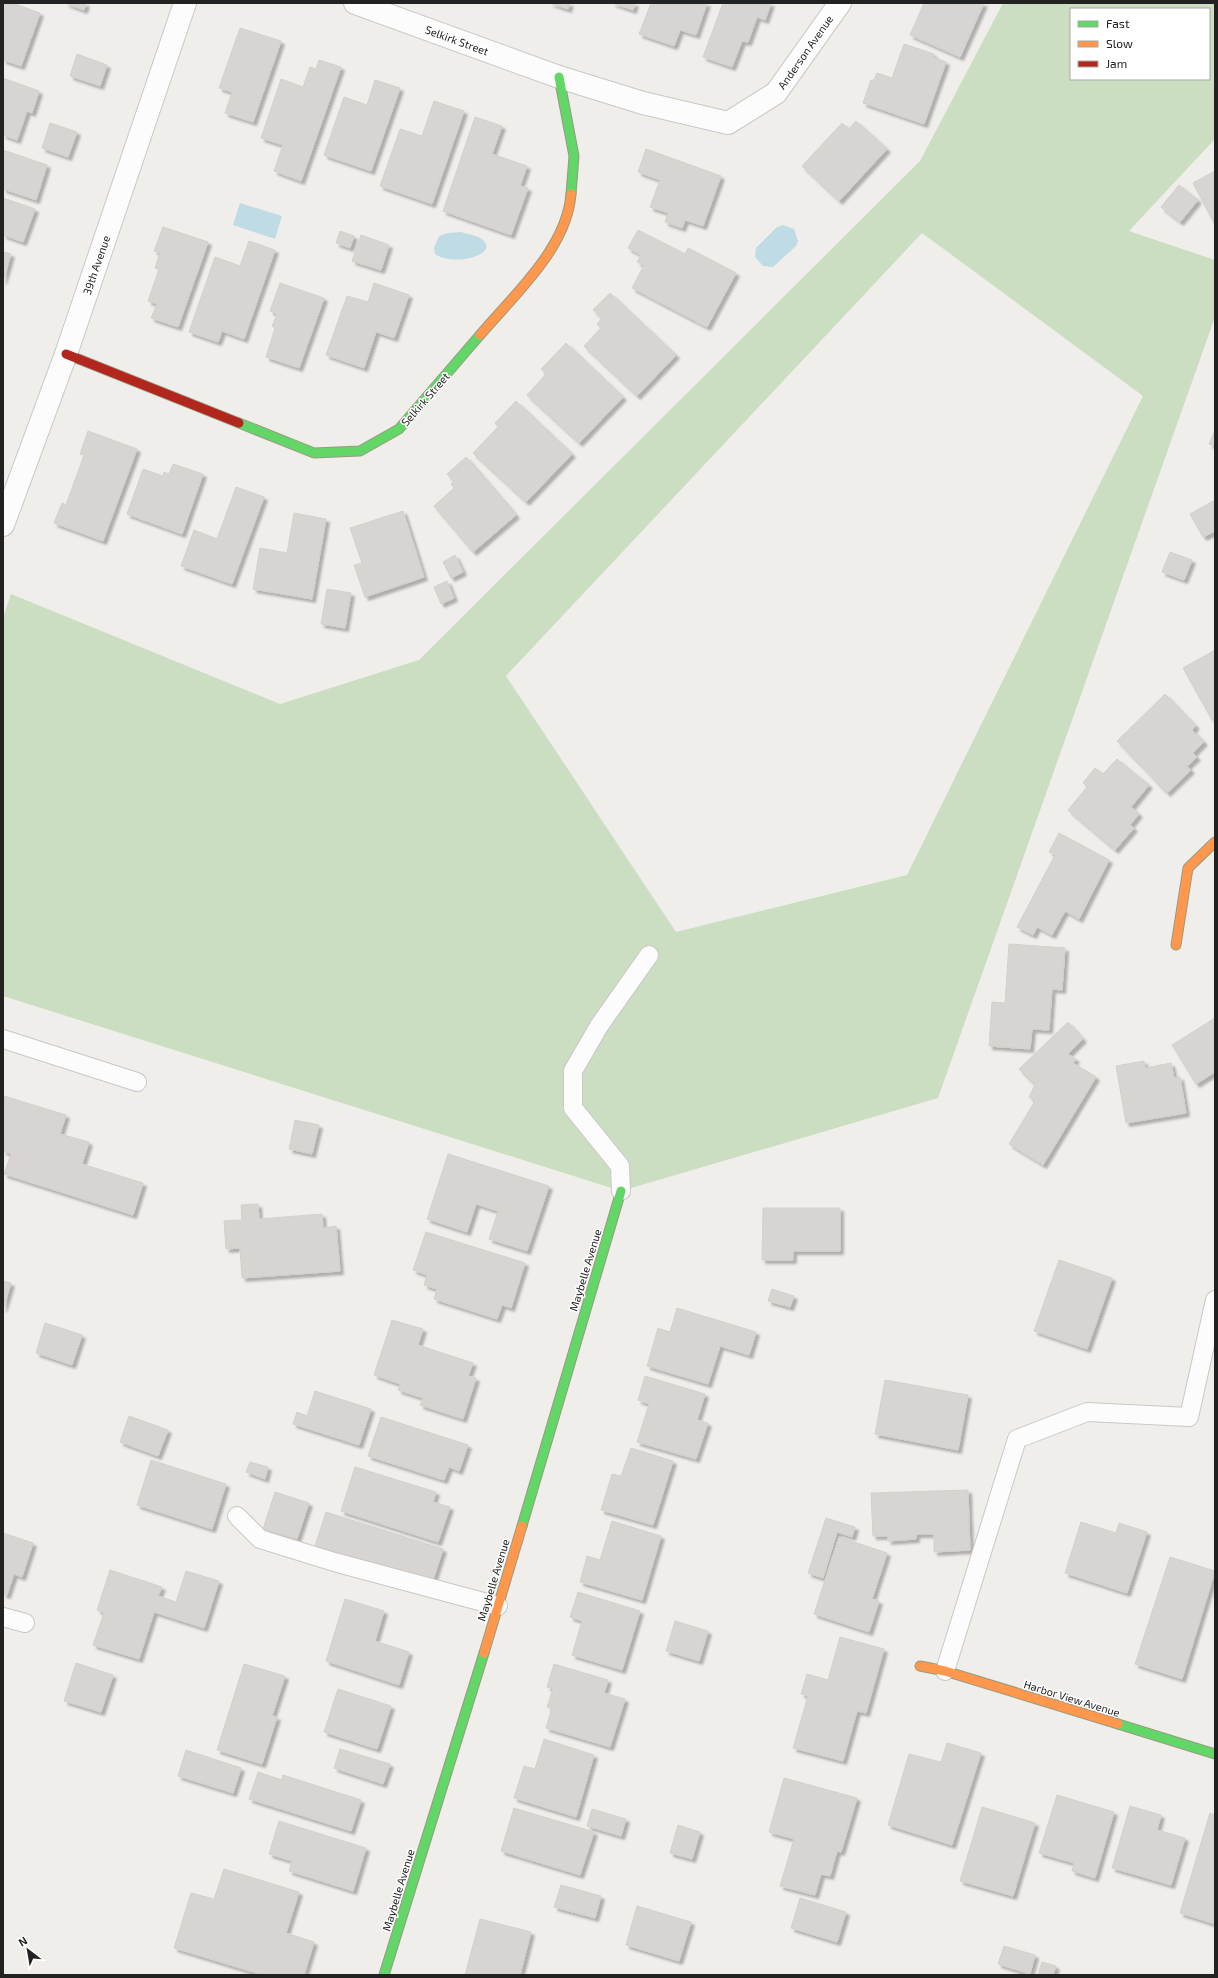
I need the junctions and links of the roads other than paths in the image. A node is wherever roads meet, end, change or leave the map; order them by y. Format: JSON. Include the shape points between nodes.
{"nodes":[{"id":1,"x":185,"y":3,"type":"edge"},
{"id":2,"x":355,"y":3,"type":"edge"},
{"id":3,"x":840,"y":3,"type":"edge"},
{"id":4,"x":559,"y":77,"type":"junction"},
{"id":5,"x":728,"y":123,"type":"joint"},
{"id":6,"x":66,"y":354,"type":"junction"},
{"id":7,"x":3,"y":525,"type":"edge"},
{"id":8,"x":1215,"y":842,"type":"edge"},
{"id":9,"x":1176,"y":945,"type":"dead end"},
{"id":10,"x":649,"y":955,"type":"dead end"},
{"id":11,"x":3,"y":1040,"type":"edge"},
{"id":12,"x":137,"y":1082,"type":"dead end"},
{"id":13,"x":621,"y":1191,"type":"joint"},
{"id":14,"x":1215,"y":1300,"type":"edge"},
{"id":15,"x":237,"y":1516,"type":"dead end"},
{"id":16,"x":498,"y":1606,"type":"junction"},
{"id":17,"x":3,"y":1617,"type":"edge"},
{"id":18,"x":25,"y":1623,"type":"dead end"},
{"id":19,"x":920,"y":1666,"type":"dead end"},
{"id":20,"x":945,"y":1671,"type":"junction"},
{"id":21,"x":1215,"y":1754,"type":"edge"},
{"id":22,"x":384,"y":1975,"type":"edge"}],
"edges":[{"from":1,"to":6,"type":"street","name":"39th Avenue"},
{"from":2,"to":4,"type":"street","name":"Selkirk Street"},
{"from":3,"to":5,"type":"street","name":"Anderson Avenue","via":[[776,93]]},
{"from":4,"to":5,"type":"street","name":"Selkirk Street","via":[[643,103]]},
{"from":4,"to":6,"type":"street","name":"Selkirk Street","via":[[574,156],[570,208],[549,255],[399,429],[360,451],[314,453]]},
{"from":6,"to":7,"type":"street","name":"39th Avenue"},
{"from":8,"to":9,"type":"street","via":[[1188,868]]},
{"from":10,"to":13,"type":"lane","via":[[599,1026],[573,1071],[573,1108],[620,1166]]},
{"from":11,"to":12,"type":"lane"},
{"from":13,"to":16,"type":"street","name":"Maybelle Avenue"},
{"from":14,"to":20,"type":"lane","via":[[1190,1417],[1087,1412],[1017,1439]]},
{"from":15,"to":16,"type":"lane","via":[[260,1539],[334,1562]]},
{"from":16,"to":22,"type":"street","name":"Maybelle Avenue"},
{"from":17,"to":18,"type":"lane"},
{"from":19,"to":20,"type":"street","name":"Harbor View Avenue"},
{"from":20,"to":21,"type":"street","name":"Harbor View Avenue"}]}
